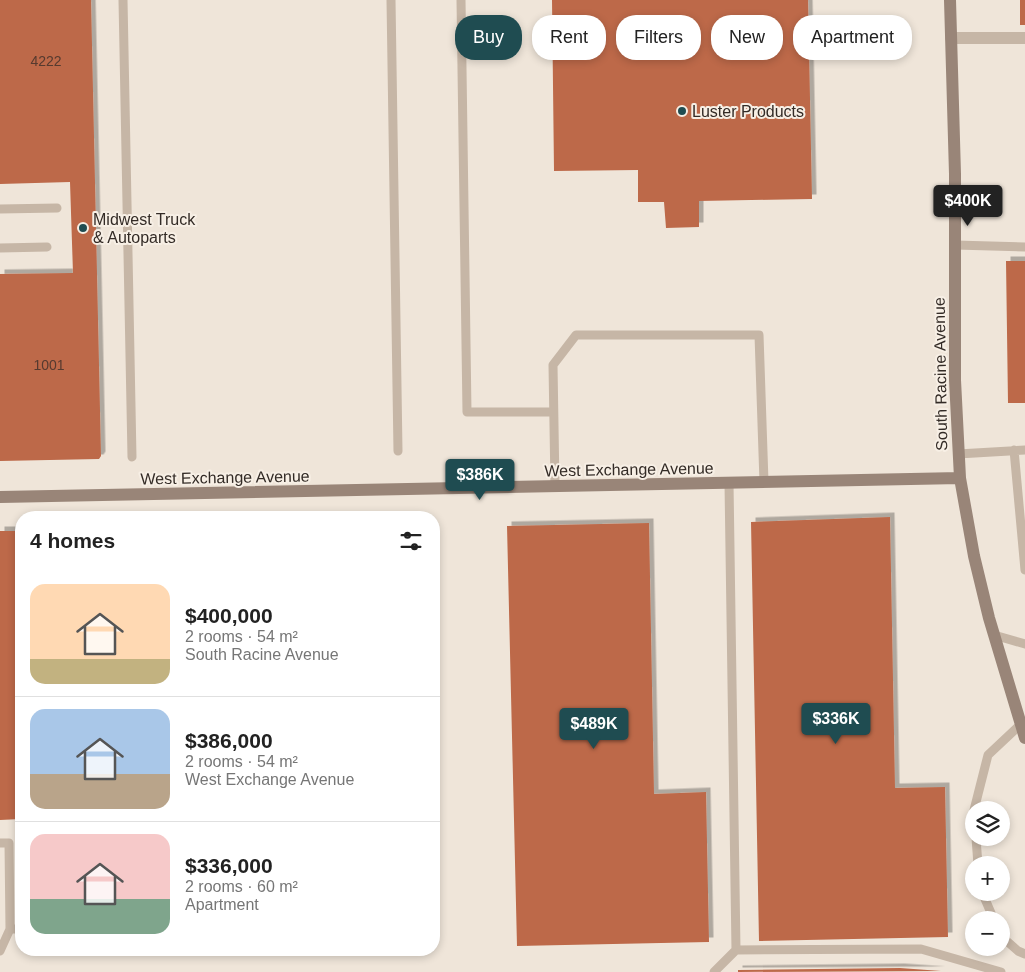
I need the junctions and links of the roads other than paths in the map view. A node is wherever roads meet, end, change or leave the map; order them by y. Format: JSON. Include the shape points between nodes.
{"nodes":[{"id":1,"x":123,"y":0,"type":"edge"},
{"id":2,"x":391,"y":0,"type":"edge"},
{"id":3,"x":461,"y":0,"type":"edge"},
{"id":4,"x":950,"y":0,"type":"edge"},
{"id":5,"x":951,"y":38,"type":"junction"},
{"id":6,"x":1025,"y":38,"type":"edge"},
{"id":7,"x":57,"y":208,"type":"dead end"},
{"id":8,"x":0,"y":209,"type":"edge"},
{"id":9,"x":955,"y":245,"type":"junction"},
{"id":10,"x":1025,"y":246,"type":"edge"},
{"id":11,"x":0,"y":248,"type":"edge"},
{"id":12,"x":47,"y":248,"type":"dead end"},
{"id":13,"x":553,"y":412,"type":"junction"},
{"id":14,"x":1014,"y":450,"type":"junction"},
{"id":15,"x":1025,"y":450,"type":"edge"},
{"id":16,"x":398,"y":451,"type":"dead end"},
{"id":17,"x":958,"y":454,"type":"junction"},
{"id":18,"x":132,"y":457,"type":"dead end"},
{"id":19,"x":960,"y":478,"type":"junction"},
{"id":20,"x":764,"y":482,"type":"junction"},
{"id":21,"x":729,"y":483,"type":"junction"},
{"id":22,"x":555,"y":486,"type":"junction"},
{"id":23,"x":0,"y":497,"type":"edge"},
{"id":24,"x":1025,"y":570,"type":"edge"},
{"id":25,"x":994,"y":635,"type":"junction"},
{"id":26,"x":1025,"y":644,"type":"edge"},
{"id":27,"x":1021,"y":724,"type":"junction"},
{"id":28,"x":1025,"y":738,"type":"edge"},
{"id":29,"x":976,"y":801,"type":"edge"},
{"id":30,"x":0,"y":843,"type":"edge"},
{"id":31,"x":10,"y":929,"type":"junction"},
{"id":32,"x":15,"y":929,"type":"edge"},
{"id":33,"x":1010,"y":944,"type":"edge"},
{"id":34,"x":736,"y":950,"type":"junction"},
{"id":35,"x":0,"y":952,"type":"edge"},
{"id":36,"x":1025,"y":954,"type":"edge"},
{"id":37,"x":714,"y":972,"type":"edge"},
{"id":38,"x":1001,"y":972,"type":"edge"}],
"edges":[{"from":1,"to":18,"type":"lane"},
{"from":2,"to":16,"type":"lane"},
{"from":3,"to":13,"type":"lane","via":[[467,412]]},
{"from":4,"to":5,"type":"street","name":"South Racine Avenue"},
{"from":5,"to":6,"type":"street"},
{"from":5,"to":9,"type":"street","name":"South Racine Avenue"},
{"from":7,"to":8,"type":"lane"},
{"from":9,"to":10,"type":"lane"},
{"from":9,"to":17,"type":"street","name":"South Racine Avenue"},
{"from":11,"to":12,"type":"lane"},
{"from":13,"to":20,"type":"lane","via":[[553,365],[576,334],[759,334]]},
{"from":13,"to":22,"type":"lane"},
{"from":14,"to":15,"type":"lane"},
{"from":14,"to":17,"type":"lane"},
{"from":14,"to":24,"type":"lane"},
{"from":17,"to":19,"type":"street","name":"South Racine Avenue"},
{"from":19,"to":20,"type":"street","name":"West Exchange Avenue"},
{"from":19,"to":25,"type":"street","name":"South Racine Avenue","via":[[974,556]]},
{"from":20,"to":21,"type":"street","name":"West Exchange Avenue"},
{"from":21,"to":22,"type":"street","name":"West Exchange Avenue"},
{"from":21,"to":34,"type":"lane"},
{"from":22,"to":23,"type":"street","name":"West Exchange Avenue"},
{"from":25,"to":26,"type":"lane"},
{"from":25,"to":27,"type":"street","name":"South Racine Avenue"},
{"from":27,"to":28,"type":"street","name":"South Racine Avenue"},
{"from":27,"to":29,"type":"lane","via":[[988,755]]},
{"from":30,"to":31,"type":"lane","via":[[10,843]]},
{"from":31,"to":32,"type":"lane"},
{"from":31,"to":35,"type":"lane"},
{"from":33,"to":36,"type":"lane"},
{"from":34,"to":37,"type":"lane"},
{"from":34,"to":38,"type":"lane","via":[[921,949]]}]}
